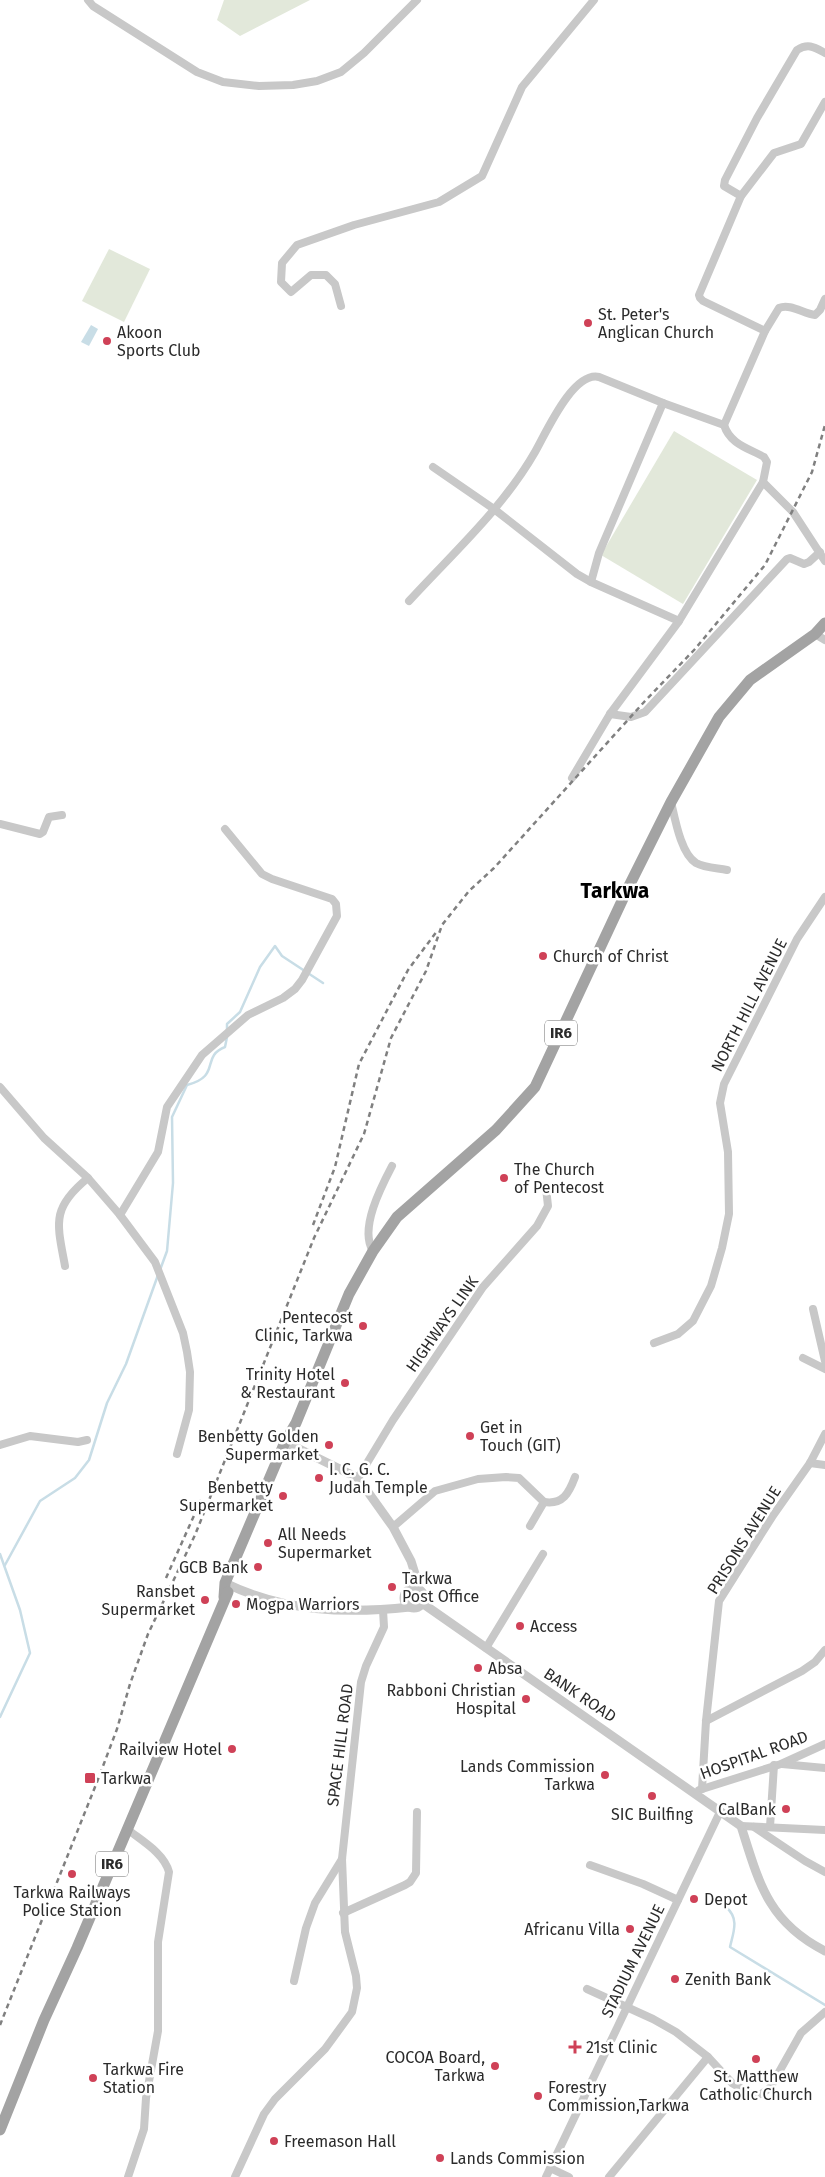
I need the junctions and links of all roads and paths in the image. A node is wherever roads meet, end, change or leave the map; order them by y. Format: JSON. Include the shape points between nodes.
{"nodes":[{"id":1,"x":88,"y":0,"type":"edge"},
{"id":2,"x":416,"y":0,"type":"edge"},
{"id":3,"x":594,"y":0,"type":"edge"},
{"id":4,"x":825,"y":53,"type":"edge"},
{"id":5,"x":825,"y":102,"type":"edge"},
{"id":6,"x":741,"y":196,"type":"junction"},
{"id":7,"x":825,"y":299,"type":"edge"},
{"id":8,"x":341,"y":306,"type":"dead end"},
{"id":9,"x":765,"y":331,"type":"junction"},
{"id":10,"x":663,"y":404,"type":"junction"},
{"id":11,"x":724,"y":425,"type":"junction"},
{"id":12,"x":433,"y":466,"type":"dead end"},
{"id":13,"x":763,"y":482,"type":"junction"},
{"id":14,"x":494,"y":509,"type":"junction"},
{"id":15,"x":820,"y":552,"type":"junction"},
{"id":16,"x":825,"y":561,"type":"edge"},
{"id":17,"x":591,"y":582,"type":"junction"},
{"id":18,"x":409,"y":601,"type":"dead end"},
{"id":19,"x":679,"y":621,"type":"junction"},
{"id":20,"x":825,"y":623,"type":"edge"},
{"id":21,"x":820,"y":637,"type":"edge"},
{"id":22,"x":610,"y":714,"type":"junction"},
{"id":23,"x":572,"y":778,"type":"dead end"},
{"id":24,"x":671,"y":802,"type":"junction"},
{"id":25,"x":62,"y":815,"type":"dead end"},
{"id":26,"x":0,"y":824,"type":"edge"},
{"id":27,"x":225,"y":828,"type":"dead end"},
{"id":28,"x":727,"y":870,"type":"dead end"},
{"id":29,"x":825,"y":897,"type":"edge"},
{"id":30,"x":0,"y":1087,"type":"edge"},
{"id":31,"x":392,"y":1166,"type":"dead end"},
{"id":32,"x":88,"y":1178,"type":"junction"},
{"id":33,"x":546,"y":1188,"type":"dead end"},
{"id":34,"x":120,"y":1215,"type":"junction"},
{"id":35,"x":373,"y":1250,"type":"junction"},
{"id":36,"x":65,"y":1266,"type":"dead end"},
{"id":37,"x":813,"y":1308,"type":"dead end"},
{"id":38,"x":654,"y":1343,"type":"dead end"},
{"id":39,"x":803,"y":1358,"type":"dead end"},
{"id":40,"x":825,"y":1361,"type":"edge"},
{"id":41,"x":825,"y":1369,"type":"edge"},
{"id":42,"x":825,"y":1434,"type":"edge"},
{"id":43,"x":87,"y":1440,"type":"dead end"},
{"id":44,"x":288,"y":1444,"type":"junction"},
{"id":45,"x":0,"y":1445,"type":"edge"},
{"id":46,"x":177,"y":1454,"type":"dead end"},
{"id":47,"x":810,"y":1463,"type":"junction"},
{"id":48,"x":825,"y":1466,"type":"edge"},
{"id":49,"x":575,"y":1477,"type":"dead end"},
{"id":50,"x":358,"y":1478,"type":"junction"},
{"id":51,"x":544,"y":1502,"type":"junction"},
{"id":52,"x":530,"y":1526,"type":"dead end"},
{"id":53,"x":393,"y":1527,"type":"junction"},
{"id":54,"x":543,"y":1554,"type":"dead end"},
{"id":55,"x":228,"y":1585,"type":"junction"},
{"id":56,"x":416,"y":1588,"type":"junction"},
{"id":57,"x":422,"y":1603,"type":"junction"},
{"id":58,"x":410,"y":1607,"type":"junction"},
{"id":59,"x":384,"y":1610,"type":"junction"},
{"id":60,"x":486,"y":1648,"type":"junction"},
{"id":61,"x":825,"y":1650,"type":"edge"},
{"id":62,"x":706,"y":1721,"type":"junction"},
{"id":63,"x":825,"y":1744,"type":"edge"},
{"id":64,"x":777,"y":1765,"type":"junction"},
{"id":65,"x":825,"y":1768,"type":"edge"},
{"id":66,"x":702,"y":1789,"type":"junction"},
{"id":67,"x":693,"y":1793,"type":"junction"},
{"id":68,"x":417,"y":1812,"type":"dead end"},
{"id":69,"x":720,"y":1812,"type":"junction"},
{"id":70,"x":741,"y":1826,"type":"junction"},
{"id":71,"x":754,"y":1827,"type":"junction"},
{"id":72,"x":770,"y":1828,"type":"junction"},
{"id":73,"x":127,"y":1829,"type":"junction"},
{"id":74,"x":825,"y":1830,"type":"edge"},
{"id":75,"x":342,"y":1858,"type":"junction"},
{"id":76,"x":590,"y":1866,"type":"dead end"},
{"id":77,"x":825,"y":1872,"type":"edge"},
{"id":78,"x":678,"y":1900,"type":"junction"},
{"id":79,"x":344,"y":1913,"type":"junction"},
{"id":80,"x":825,"y":1951,"type":"edge"},
{"id":81,"x":294,"y":1980,"type":"dead end"},
{"id":82,"x":587,"y":1989,"type":"dead end"},
{"id":83,"x":626,"y":2007,"type":"junction"},
{"id":84,"x":825,"y":2012,"type":"edge"},
{"id":85,"x":708,"y":2057,"type":"junction"},
{"id":86,"x":0,"y":2130,"type":"edge"},
{"id":87,"x":550,"y":2168,"type":"junction"},
{"id":88,"x":128,"y":2177,"type":"edge"},
{"id":89,"x":235,"y":2177,"type":"edge"},
{"id":90,"x":546,"y":2177,"type":"edge"},
{"id":91,"x":569,"y":2177,"type":"edge"},
{"id":92,"x":609,"y":2177,"type":"edge"}],
"edges":[{"from":1,"to":2,"type":"street","via":[[197,72],[223,82],[259,86],[318,81],[341,72]]},
{"from":3,"to":8,"type":"street","via":[[522,87],[482,176],[439,202],[354,225],[297,245],[282,263],[281,282],[291,292],[311,275],[326,275],[335,284]]},
{"from":4,"to":6,"type":"street","via":[[804,45],[796,50],[725,180],[724,186]]},
{"from":5,"to":6,"type":"street","via":[[801,144],[774,153]]},
{"from":6,"to":9,"type":"street","via":[[699,295],[703,301]]},
{"from":7,"to":9,"type":"street","via":[[815,315],[782,306]]},
{"from":9,"to":11,"type":"street"},
{"from":10,"to":11,"type":"street"},
{"from":10,"to":14,"type":"street","via":[[599,376],[583,381],[556,413],[521,476]]},
{"from":10,"to":17,"type":"street","via":[[599,553]]},
{"from":11,"to":13,"type":"street","via":[[731,440],[764,457],[767,462]]},
{"from":12,"to":14,"type":"street"},
{"from":13,"to":15,"type":"street","via":[[793,512]]},
{"from":13,"to":19,"type":"street"},
{"from":14,"to":17,"type":"street"},
{"from":14,"to":18,"type":"street"},
{"from":15,"to":16,"type":"street"},
{"from":15,"to":22,"type":"street","via":[[804,564],[787,559],[645,712],[631,718]]},
{"from":17,"to":19,"type":"street"},
{"from":19,"to":22,"type":"street"},
{"from":20,"to":21,"type":"main road","number":"IR6"},
{"from":21,"to":24,"type":"main road","number":"IR6","via":[[750,680],[719,717]]},
{"from":22,"to":23,"type":"street"},
{"from":24,"to":28,"type":"street","via":[[690,859],[698,864]]},
{"from":24,"to":35,"type":"main road","number":"IR6","via":[[535,1087],[496,1130],[397,1217]]},
{"from":25,"to":26,"type":"street","via":[[49,817],[40,834]]},
{"from":27,"to":34,"type":"street","via":[[262,874],[332,899],[337,916],[295,989],[248,1015],[202,1055],[167,1107],[158,1152]]},
{"from":29,"to":38,"type":"street","name":"NORTH HILL AVENUE","via":[[793,948],[724,1084],[720,1103],[728,1152],[729,1214],[711,1286],[693,1321],[678,1334]]},
{"from":30,"to":32,"type":"street","via":[[44,1138]]},
{"from":31,"to":35,"type":"street","via":[[371,1215],[368,1242]]},
{"from":32,"to":34,"type":"street"},
{"from":32,"to":36,"type":"street","via":[[72,1191],[59,1219]]},
{"from":33,"to":50,"type":"street","name":"HIGHWAYS LINK","via":[[548,1206],[537,1226],[483,1287]]},
{"from":34,"to":46,"type":"street","via":[[155,1262],[183,1333],[189,1365],[189,1410]]},
{"from":35,"to":44,"type":"main road","number":"IR6","via":[[349,1294]]},
{"from":37,"to":40,"type":"street"},
{"from":39,"to":41,"type":"street"},
{"from":42,"to":47,"type":"street","name":"PRISONS AVENUE"},
{"from":43,"to":45,"type":"street","via":[[78,1442],[30,1436]]},
{"from":44,"to":50,"type":"street"},
{"from":44,"to":55,"type":"main road","number":"IR6"},
{"from":47,"to":48,"type":"street"},
{"from":47,"to":62,"type":"street","name":"PRISONS AVENUE","via":[[719,1602]]},
{"from":49,"to":51,"type":"street","via":[[566,1497],[558,1502]]},
{"from":50,"to":53,"type":"street"},
{"from":51,"to":52,"type":"street"},
{"from":51,"to":53,"type":"street","via":[[519,1478],[478,1479],[436,1491]]},
{"from":53,"to":56,"type":"street","via":[[416,1576]]},
{"from":54,"to":60,"type":"street"},
{"from":55,"to":59,"type":"street","via":[[295,1606],[337,1611]]},
{"from":55,"to":73,"type":"main road","number":"IR6"},
{"from":56,"to":57,"type":"street","via":[[422,1592]]},
{"from":56,"to":58,"type":"street","via":[[404,1595]]},
{"from":57,"to":58,"type":"street"},
{"from":57,"to":60,"type":"street","name":"BANK ROAD"},
{"from":58,"to":59,"type":"street"},
{"from":59,"to":75,"type":"street","name":"SPACE HILL ROAD","via":[[384,1627],[361,1682]]},
{"from":60,"to":67,"type":"street","name":"BANK ROAD"},
{"from":61,"to":62,"type":"street","via":[[802,1672]]},
{"from":62,"to":66,"type":"street","name":"PRISONS AVENUE"},
{"from":63,"to":64,"type":"street","name":"HOSPITAL ROAD"},
{"from":64,"to":65,"type":"street"},
{"from":64,"to":66,"type":"street","name":"HOSPITAL ROAD"},
{"from":64,"to":72,"type":"street"},
{"from":66,"to":67,"type":"street","name":"HOSPITAL ROAD"},
{"from":67,"to":69,"type":"street","name":"BANK ROAD"},
{"from":68,"to":79,"type":"street","via":[[413,1878],[405,1885]]},
{"from":69,"to":70,"type":"street","name":"BANK ROAD"},
{"from":69,"to":78,"type":"street","name":"STADIUM AVENUE"},
{"from":70,"to":71,"type":"street"},
{"from":70,"to":80,"type":"street","via":[[758,1877],[777,1914],[800,1937]]},
{"from":71,"to":72,"type":"street"},
{"from":71,"to":77,"type":"street"},
{"from":72,"to":74,"type":"street"},
{"from":73,"to":86,"type":"main road","number":"IR6"},
{"from":73,"to":88,"type":"street","via":[[167,1863],[169,1872],[158,1942],[158,2031],[144,2129]]},
{"from":75,"to":79,"type":"street","name":"SPACE HILL ROAD"},
{"from":75,"to":81,"type":"street","via":[[314,1903]]},
{"from":76,"to":78,"type":"street"},
{"from":78,"to":83,"type":"street","name":"STADIUM AVENUE"},
{"from":79,"to":89,"type":"street","name":"SPACE HILL ROAD","via":[[357,1988],[352,2012],[325,2049],[274,2099]]},
{"from":82,"to":83,"type":"street"},
{"from":83,"to":85,"type":"street","via":[[676,2032]]},
{"from":83,"to":87,"type":"street","name":"STADIUM AVENUE"},
{"from":84,"to":85,"type":"street","via":[[801,2033],[770,2088],[761,2094],[752,2095],[741,2089]]},
{"from":85,"to":92,"type":"street"},
{"from":87,"to":90,"type":"street","name":"STADIUM AVENUE"},
{"from":87,"to":91,"type":"street"}]}
